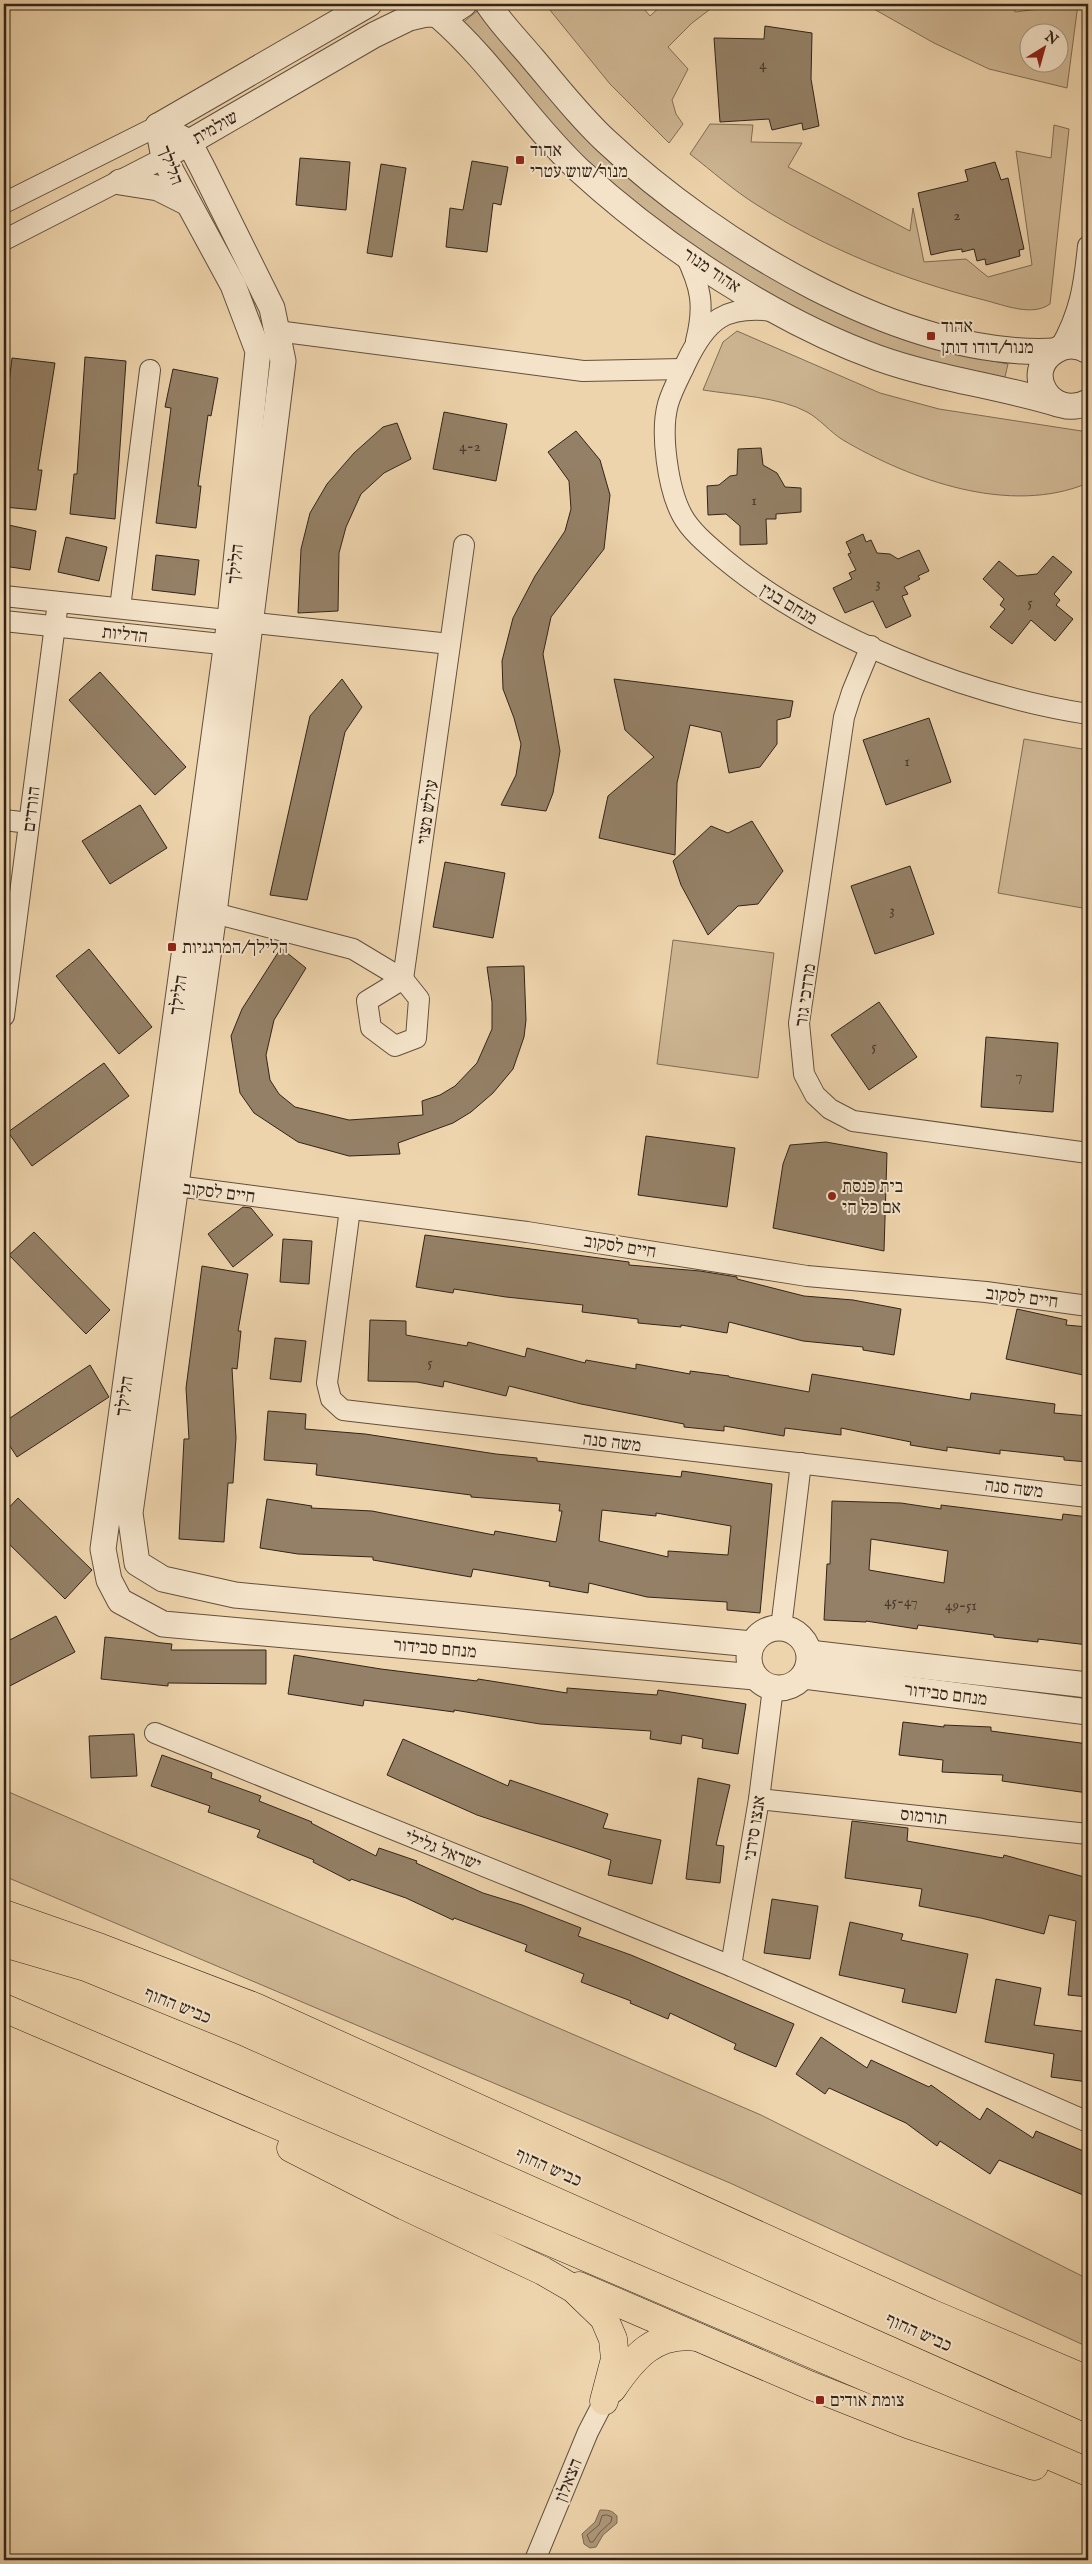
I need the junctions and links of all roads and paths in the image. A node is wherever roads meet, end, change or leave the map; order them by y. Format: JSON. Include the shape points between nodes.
{"nodes":[{"id":1,"x":369,"y":4,"type":"edge"},
{"id":2,"x":464,"y":4,"type":"edge"},
{"id":3,"x":488,"y":4,"type":"edge"},
{"id":4,"x":426,"y":12,"type":"edge"},
{"id":5,"x":221,"y":123,"type":"junction"},
{"id":6,"x":158,"y":126,"type":"junction"},
{"id":7,"x":189,"y":142,"type":"junction"},
{"id":8,"x":164,"y":158,"type":"junction"},
{"id":9,"x":204,"y":169,"type":"junction"},
{"id":10,"x":120,"y":182,"type":"junction"},
{"id":11,"x":4,"y":202,"type":"edge"},
{"id":12,"x":186,"y":202,"type":"junction"},
{"id":13,"x":4,"y":240,"type":"edge"},
{"id":14,"x":1088,"y":246,"type":"edge"},
{"id":15,"x":685,"y":252,"type":"junction"},
{"id":16,"x":1084,"y":286,"type":"junction"},
{"id":17,"x":778,"y":311,"type":"junction"},
{"id":18,"x":277,"y":331,"type":"junction"},
{"id":19,"x":696,"y":343,"type":"junction"},
{"id":20,"x":1088,"y":343,"type":"edge"},
{"id":21,"x":1057,"y":349,"type":"junction"},
{"id":22,"x":1088,"y":351,"type":"edge"},
{"id":23,"x":683,"y":369,"type":"junction"},
{"id":24,"x":150,"y":370,"type":"dead end"},
{"id":25,"x":1078,"y":405,"type":"edge"},
{"id":26,"x":464,"y":545,"type":"dead end"},
{"id":27,"x":4,"y":596,"type":"edge"},
{"id":28,"x":58,"y":602,"type":"junction"},
{"id":29,"x":120,"y":608,"type":"junction"},
{"id":30,"x":240,"y":620,"type":"junction"},
{"id":31,"x":4,"y":621,"type":"edge"},
{"id":32,"x":54,"y":626,"type":"junction"},
{"id":33,"x":450,"y":644,"type":"junction"},
{"id":34,"x":236,"y":646,"type":"junction"},
{"id":35,"x":871,"y":646,"type":"junction"},
{"id":36,"x":1088,"y":714,"type":"edge"},
{"id":37,"x":4,"y":820,"type":"edge"},
{"id":38,"x":29,"y":823,"type":"junction"},
{"id":39,"x":214,"y":913,"type":"junction"},
{"id":40,"x":4,"y":1009,"type":"edge"},
{"id":41,"x":1088,"y":1153,"type":"edge"},
{"id":42,"x":153,"y":1183,"type":"junction"},
{"id":43,"x":177,"y":1186,"type":"junction"},
{"id":44,"x":350,"y":1209,"type":"junction"},
{"id":45,"x":1088,"y":1306,"type":"edge"},
{"id":46,"x":801,"y":1463,"type":"junction"},
{"id":47,"x":1088,"y":1497,"type":"edge"},
{"id":48,"x":137,"y":1563,"type":"joint"},
{"id":49,"x":120,"y":1601,"type":"joint"},
{"id":50,"x":781,"y":1628,"type":"junction"},
{"id":51,"x":752,"y":1644,"type":"junction"},
{"id":52,"x":806,"y":1665,"type":"junction"},
{"id":53,"x":764,"y":1683,"type":"junction"},
{"id":54,"x":1088,"y":1685,"type":"edge"},
{"id":55,"x":1088,"y":1712,"type":"edge"},
{"id":56,"x":155,"y":1733,"type":"dead end"},
{"id":57,"x":759,"y":1799,"type":"junction"},
{"id":58,"x":1088,"y":1834,"type":"edge"},
{"id":59,"x":4,"y":1914,"type":"edge"},
{"id":60,"x":4,"y":1943,"type":"edge"},
{"id":61,"x":731,"y":1966,"type":"junction"},
{"id":62,"x":4,"y":2008,"type":"edge"},
{"id":63,"x":67,"y":2034,"type":"junction"},
{"id":64,"x":1088,"y":2122,"type":"edge"},
{"id":65,"x":543,"y":2271,"type":"junction"},
{"id":66,"x":702,"y":2338,"type":"junction"},
{"id":67,"x":1088,"y":2380,"type":"edge"},
{"id":68,"x":604,"y":2401,"type":"junction"},
{"id":69,"x":1088,"y":2408,"type":"edge"},
{"id":70,"x":1088,"y":2472,"type":"edge"},
{"id":71,"x":1088,"y":2484,"type":"edge"},
{"id":72,"x":535,"y":2560,"type":"edge"}],
"edges":[{"from":1,"to":6,"type":"street","name":"שולמית"},
{"from":2,"to":4,"type":"street","name":"שולמית","via":[[447,15]]},
{"from":3,"to":21,"type":"street","via":[[580,116],[606,141],[686,205],[777,266],[824,292],[892,322],[1010,352]]},
{"from":4,"to":5,"type":"street","name":"שולמית","via":[[374,35]]},
{"from":4,"to":15,"type":"street","name":"אהוד מנור","via":[[484,61],[579,170],[620,205]]},
{"from":5,"to":7,"type":"street","name":"שולמית"},
{"from":5,"to":9,"type":"street"},
{"from":6,"to":7,"type":"street","name":"הלילך"},
{"from":6,"to":8,"type":"street","name":"הלילך"},
{"from":6,"to":11,"type":"street","name":"שולמית"},
{"from":7,"to":8,"type":"street","name":"שולמית"},
{"from":7,"to":9,"type":"street","name":"הלילך"},
{"from":8,"to":10,"type":"street","name":"שולמית"},
{"from":8,"to":12,"type":"street","name":"הלילך"},
{"from":9,"to":18,"type":"street","name":"הלילך","via":[[272,308]]},
{"from":10,"to":12,"type":"street","via":[[158,188]]},
{"from":10,"to":13,"type":"street","name":"שולמית"},
{"from":12,"to":30,"type":"street","name":"הלילך","via":[[233,285],[258,351]]},
{"from":14,"to":16,"type":"street"},
{"from":15,"to":17,"type":"street","name":"אהוד מנור"},
{"from":15,"to":19,"type":"street","name":"מנחם בגין","via":[[702,293]]},
{"from":16,"to":20,"type":"street"},
{"from":16,"to":21,"type":"street","via":[[1078,312]]},
{"from":17,"to":19,"type":"street","name":"מנחם בגין","via":[[741,309],[726,314],[712,323]]},
{"from":17,"to":25,"type":"street","name":"אהוד מנור","via":[[840,343],[879,358],[965,382]]},
{"from":18,"to":23,"type":"street","via":[[584,371]]},
{"from":18,"to":30,"type":"street","name":"הלילך","via":[[283,361]]},
{"from":19,"to":23,"type":"street","name":"מנחם בגין"},
{"from":21,"to":22,"type":"street","via":[[1075,346]]},
{"from":21,"to":25,"type":"street","via":[[1043,365],[1042,387],[1048,396]]},
{"from":23,"to":35,"type":"street","name":"מנחם בגין","via":[[668,406],[666,440],[670,479],[682,516],[709,546],[764,590],[828,628]]},
{"from":24,"to":29,"type":"street","name":"הדליות"},
{"from":26,"to":33,"type":"street","name":"עולש מצוי"},
{"from":27,"to":28,"type":"street","name":"הדליות"},
{"from":28,"to":29,"type":"street","name":"הדליות"},
{"from":28,"to":32,"type":"street","name":"הורדים"},
{"from":29,"to":30,"type":"street","name":"הדליות"},
{"from":30,"to":33,"type":"street"},
{"from":30,"to":34,"type":"street","name":"הלילך"},
{"from":31,"to":32,"type":"street","name":"הדליות"},
{"from":32,"to":34,"type":"street","name":"הדליות"},
{"from":32,"to":38,"type":"street","name":"הורדים"},
{"from":33,"to":39,"type":"street","name":"עולש מצוי","via":[[403,979],[353,949]]},
{"from":34,"to":39,"type":"street","name":"הלילך"},
{"from":34,"to":42,"type":"street","name":"הלילך"},
{"from":35,"to":36,"type":"street","name":"מנחם בגין","via":[[913,665],[999,694]]},
{"from":35,"to":41,"type":"street","name":"מרדכי גור","via":[[844,717],[799,1023],[804,1074],[815,1095],[830,1109],[853,1121]]},
{"from":37,"to":38,"type":"street"},
{"from":38,"to":40,"type":"street","name":"הורדים"},
{"from":39,"to":43,"type":"street","name":"הלילך"},
{"from":42,"to":43,"type":"street","name":"חיים לסקוב"},
{"from":42,"to":49,"type":"street","name":"הלילך","via":[[103,1549],[109,1580]]},
{"from":43,"to":44,"type":"street","name":"חיים לסקוב"},
{"from":43,"to":48,"type":"street","name":"הלילך","via":[[130,1513]]},
{"from":44,"to":45,"type":"street","name":"חיים לסקוב","via":[[527,1232],[807,1276],[986,1292]]},
{"from":44,"to":46,"type":"street","name":"משה סנה","via":[[328,1384],[331,1399],[342,1410]]},
{"from":46,"to":47,"type":"street","name":"משה סנה"},
{"from":46,"to":50,"type":"street"},
{"from":48,"to":51,"type":"street","name":"מנחם סבידור","via":[[163,1580],[235,1595]]},
{"from":49,"to":53,"type":"street","name":"מנחם סבידור","via":[[163,1624]]},
{"from":50,"to":51,"type":"street","via":[[764,1631]]},
{"from":50,"to":52,"type":"street","via":[[802,1639]]},
{"from":51,"to":53,"type":"street","via":[[748,1661]]},
{"from":52,"to":53,"type":"street","via":[[790,1687]]},
{"from":52,"to":54,"type":"street","name":"מנחם סבידור"},
{"from":52,"to":55,"type":"street","name":"מנחם סבידור"},
{"from":53,"to":57,"type":"street","name":"אנצו סירני"},
{"from":56,"to":61,"type":"street","name":"ישראל גלילי"},
{"from":57,"to":58,"type":"street","name":"תורמוס"},
{"from":57,"to":61,"type":"street","name":"אנצו סירני"},
{"from":59,"to":67,"type":"highway","via":[[255,2008],[930,2314]]},
{"from":60,"to":69,"type":"highway","name":"כביש החוף","via":[[86,1967],[242,2031]]},
{"from":61,"to":64,"type":"street","name":"ישראל גלילי"},
{"from":62,"to":63,"type":"highway"},
{"from":63,"to":65,"type":"highway","via":[[405,2206]]},
{"from":63,"to":70,"type":"highway"},
{"from":65,"to":66,"type":"highway"},
{"from":65,"to":68,"type":"highway","via":[[574,2289],[604,2318],[613,2339],[615,2359]]},
{"from":66,"to":68,"type":"highway","via":[[677,2336],[658,2341],[631,2361]]},
{"from":66,"to":71,"type":"highway","via":[[910,2425]]},
{"from":68,"to":72,"type":"street","name":"הצאלון"}]}
